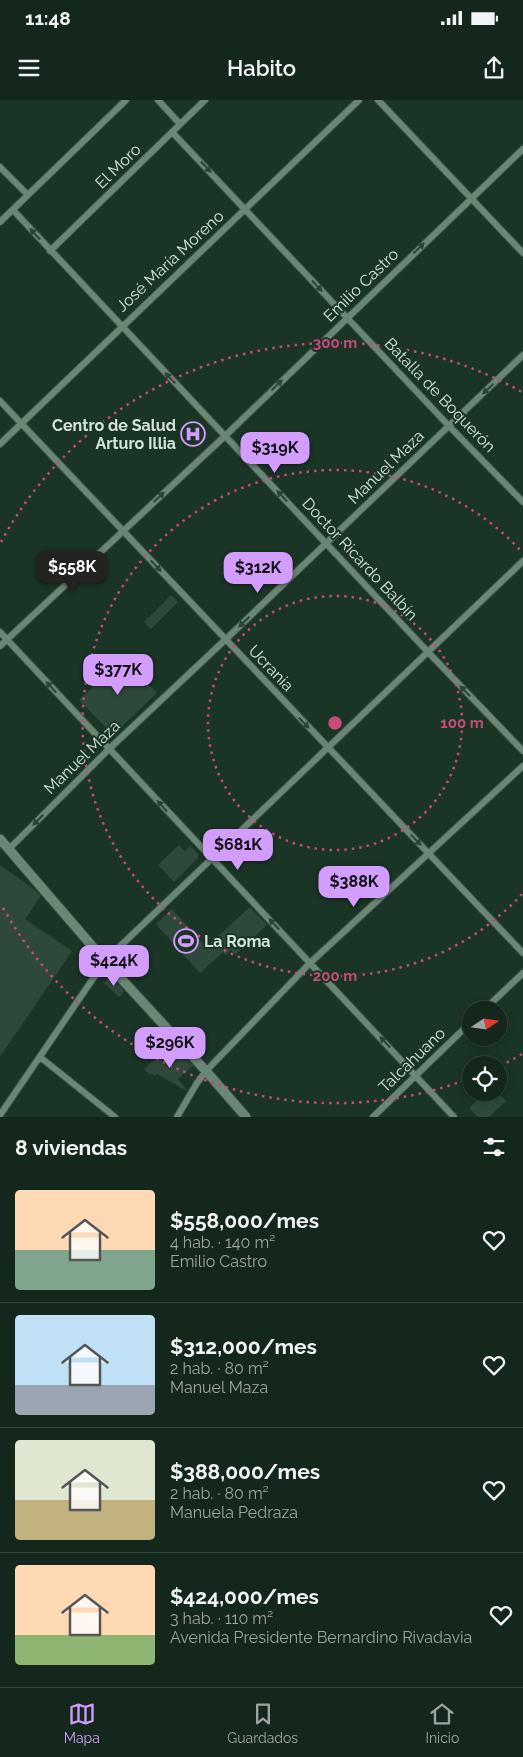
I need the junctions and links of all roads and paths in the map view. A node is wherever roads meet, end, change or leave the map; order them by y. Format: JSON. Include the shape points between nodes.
{"nodes":[{"id":1,"x":126,"y":100,"type":"edge"},
{"id":2,"x":158,"y":100,"type":"edge"},
{"id":3,"x":205,"y":100,"type":"edge"},
{"id":4,"x":359,"y":100,"type":"edge"},
{"id":5,"x":378,"y":100,"type":"edge"},
{"id":6,"x":180,"y":124,"type":"junction"},
{"id":7,"x":172,"y":132,"type":"junction"},
{"id":8,"x":523,"y":149,"type":"edge"},
{"id":9,"x":0,"y":167,"type":"edge"},
{"id":10,"x":28,"y":195,"type":"junction"},
{"id":11,"x":471,"y":198,"type":"junction"},
{"id":12,"x":245,"y":209,"type":"junction"},
{"id":13,"x":13,"y":210,"type":"junction"},
{"id":14,"x":0,"y":222,"type":"edge"},
{"id":15,"x":50,"y":251,"type":"junction"},
{"id":16,"x":523,"y":253,"type":"edge"},
{"id":17,"x":347,"y":317,"type":"junction"},
{"id":18,"x":121,"y":327,"type":"junction"},
{"id":19,"x":523,"y":355,"type":"edge"},
{"id":20,"x":0,"y":401,"type":"edge"},
{"id":21,"x":21,"y":424,"type":"junction"},
{"id":22,"x":449,"y":426,"type":"junction"},
{"id":23,"x":225,"y":436,"type":"junction"},
{"id":24,"x":0,"y":444,"type":"edge"},
{"id":25,"x":523,"y":502,"type":"edge"},
{"id":26,"x":123,"y":530,"type":"junction"},
{"id":27,"x":326,"y":543,"type":"junction"},
{"id":28,"x":523,"y":561,"type":"edge"},
{"id":29,"x":0,"y":632,"type":"edge"},
{"id":30,"x":6,"y":639,"type":"junction"},
{"id":31,"x":226,"y":640,"type":"junction"},
{"id":32,"x":0,"y":646,"type":"edge"},
{"id":33,"x":428,"y":652,"type":"junction"},
{"id":34,"x":328,"y":748,"type":"junction"},
{"id":35,"x":109,"y":749,"type":"junction"},
{"id":36,"x":523,"y":752,"type":"edge"},
{"id":37,"x":523,"y":766,"type":"edge"},
{"id":38,"x":0,"y":839,"type":"edge"},
{"id":39,"x":9,"y":849,"type":"junction"},
{"id":40,"x":428,"y":854,"type":"junction"},
{"id":41,"x":212,"y":859,"type":"junction"},
{"id":42,"x":523,"y":953,"type":"edge"},
{"id":43,"x":105,"y":961,"type":"junction"},
{"id":44,"x":310,"y":963,"type":"junction"},
{"id":45,"x":523,"y":973,"type":"edge"},
{"id":46,"x":493,"y":1001,"type":"edge"},
{"id":47,"x":462,"y":1031,"type":"edge"},
{"id":48,"x":40,"y":1057,"type":"junction"},
{"id":49,"x":206,"y":1071,"type":"junction"},
{"id":50,"x":416,"y":1075,"type":"junction"},
{"id":51,"x":0,"y":1115,"type":"edge"},
{"id":52,"x":115,"y":1117,"type":"edge"},
{"id":53,"x":177,"y":1117,"type":"edge"},
{"id":54,"x":246,"y":1117,"type":"edge"},
{"id":55,"x":373,"y":1117,"type":"edge"},
{"id":56,"x":454,"y":1117,"type":"edge"}],
"edges":[{"from":1,"to":10,"type":"street"},
{"from":2,"to":6,"type":"street"},
{"from":3,"to":6,"type":"street","name":"El Moro"},
{"from":4,"to":12,"type":"street","name":"José María Moreno"},
{"from":5,"to":11,"type":"street"},
{"from":6,"to":7,"type":"street","name":"El Moro"},
{"from":7,"to":12,"type":"street","name":"Batalla de Boquerón","one_way":true},
{"from":7,"to":15,"type":"street","name":"El Moro"},
{"from":8,"to":11,"type":"street","name":"Emilio Castro"},
{"from":9,"to":10,"type":"street"},
{"from":10,"to":13,"type":"street"},
{"from":11,"to":16,"type":"street"},
{"from":17,"to":11,"type":"street","name":"Emilio Castro","one_way":true},
{"from":12,"to":17,"type":"street","name":"Batalla de Boquerón","one_way":true},
{"from":12,"to":18,"type":"street","name":"José María Moreno"},
{"from":13,"to":14,"type":"street"},
{"from":15,"to":13,"type":"street","name":"Doctor Ricardo Balbín","one_way":true},
{"from":15,"to":18,"type":"street","name":"Doctor Ricardo Balbín"},
{"from":17,"to":22,"type":"street","name":"Batalla de Boquerón"},
{"from":23,"to":17,"type":"street","name":"Emilio Castro","one_way":true},
{"from":18,"to":21,"type":"street","name":"José María Moreno"},
{"from":23,"to":18,"type":"street","name":"Doctor Ricardo Balbín","one_way":true},
{"from":19,"to":22,"type":"street","name":"Manuel Maza","one_way":true},
{"from":20,"to":21,"type":"street","name":"Ucrania"},
{"from":21,"to":24,"type":"street","name":"José María Moreno"},
{"from":21,"to":26,"type":"street","name":"Ucrania"},
{"from":22,"to":25,"type":"street","name":"Batalla de Boquerón"},
{"from":22,"to":27,"type":"street","name":"Manuel Maza"},
{"from":26,"to":23,"type":"street","name":"Emilio Castro","one_way":true},
{"from":27,"to":23,"type":"street","name":"Doctor Ricardo Balbín","one_way":true},
{"from":26,"to":30,"type":"street","name":"Emilio Castro"},
{"from":26,"to":31,"type":"street","name":"Ucrania","one_way":true},
{"from":27,"to":31,"type":"street","name":"Manuel Maza","one_way":true},
{"from":27,"to":33,"type":"street","name":"Doctor Ricardo Balbín"},
{"from":28,"to":33,"type":"street"},
{"from":29,"to":30,"type":"street"},
{"from":30,"to":32,"type":"street","name":"Emilio Castro"},
{"from":35,"to":30,"type":"street","one_way":true},
{"from":31,"to":34,"type":"street","name":"Ucrania","one_way":true},
{"from":31,"to":35,"type":"street","name":"Manuel Maza"},
{"from":33,"to":34,"type":"street"},
{"from":36,"to":33,"type":"street","name":"Doctor Ricardo Balbín","one_way":true},
{"from":34,"to":40,"type":"street","name":"Ucrania","one_way":true},
{"from":34,"to":41,"type":"street"},
{"from":35,"to":39,"type":"street","name":"Manuel Maza","one_way":true},
{"from":41,"to":35,"type":"street","one_way":true},
{"from":37,"to":40,"type":"street"},
{"from":38,"to":39,"type":"street"},
{"from":39,"to":43,"type":"street"},
{"from":40,"to":42,"type":"street","name":"Ucrania"},
{"from":40,"to":44,"type":"street"},
{"from":41,"to":43,"type":"street"},
{"from":44,"to":41,"type":"street","one_way":true},
{"from":43,"to":48,"type":"street"},
{"from":43,"to":49,"type":"street"},
{"from":44,"to":49,"type":"street"},
{"from":50,"to":44,"type":"street","one_way":true},
{"from":45,"to":46,"type":"street"},
{"from":47,"to":50,"type":"street","name":"Talcahuano"},
{"from":48,"to":51,"type":"street"},
{"from":48,"to":52,"type":"street"},
{"from":49,"to":53,"type":"street"},
{"from":49,"to":54,"type":"street"},
{"from":50,"to":55,"type":"street","name":"Talcahuano"},
{"from":50,"to":56,"type":"street"}]}
